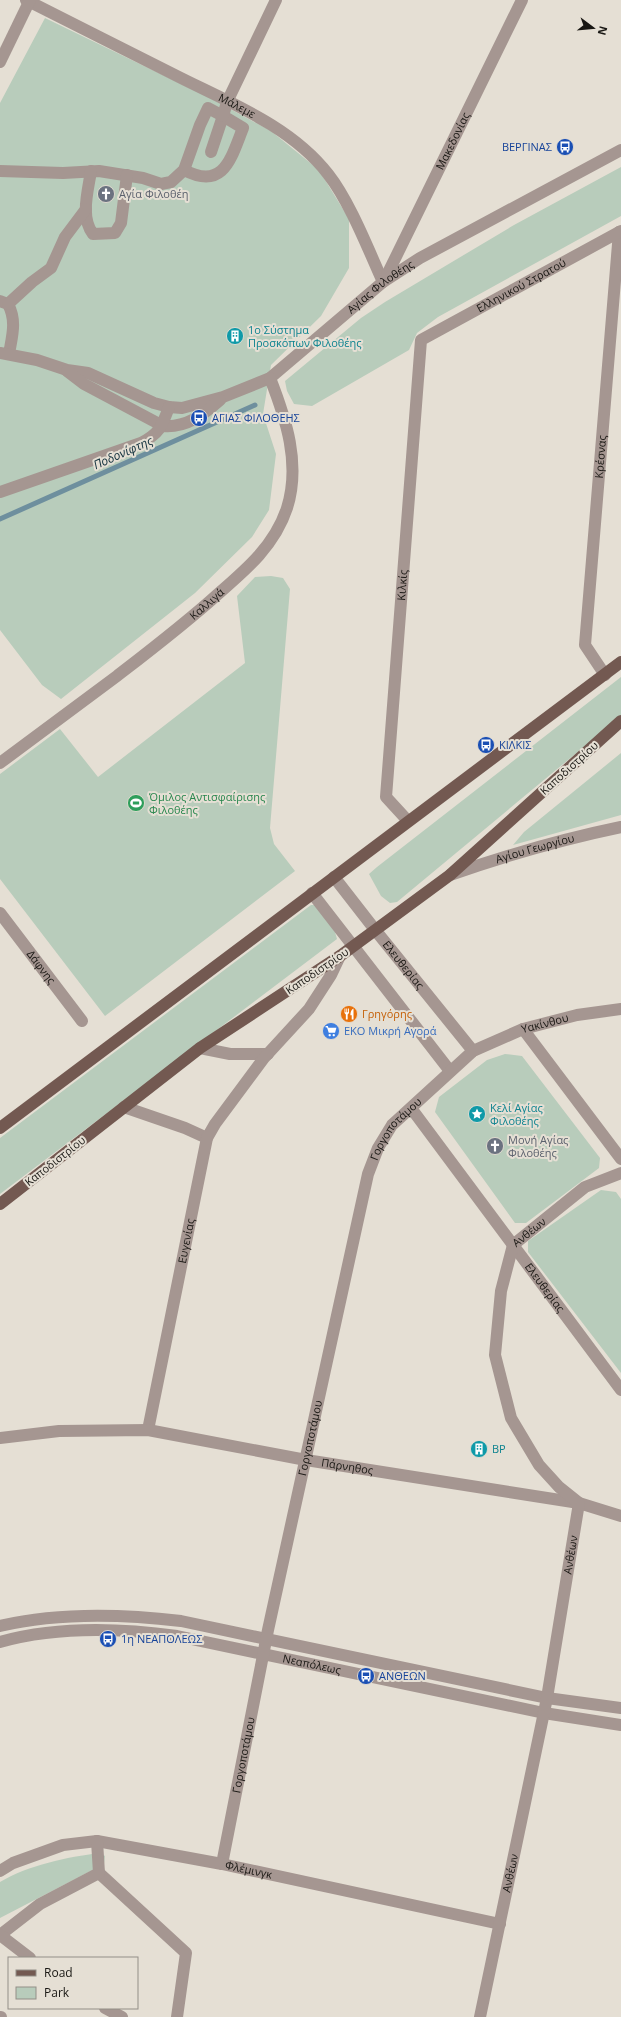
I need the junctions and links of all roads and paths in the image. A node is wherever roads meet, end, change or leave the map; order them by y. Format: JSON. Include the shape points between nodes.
{"nodes":[{"id":1,"x":28,"y":0,"type":"edge"},
{"id":2,"x":276,"y":0,"type":"edge"},
{"id":3,"x":522,"y":0,"type":"edge"},
{"id":4,"x":0,"y":62,"type":"edge"},
{"id":5,"x":228,"y":102,"type":"junction"},
{"id":6,"x":223,"y":116,"type":"junction"},
{"id":7,"x":621,"y":150,"type":"edge"},
{"id":8,"x":211,"y":152,"type":"dead end"},
{"id":9,"x":184,"y":170,"type":"junction"},
{"id":10,"x":0,"y":171,"type":"edge"},
{"id":11,"x":90,"y":171,"type":"junction"},
{"id":12,"x":127,"y":175,"type":"junction"},
{"id":13,"x":86,"y":209,"type":"junction"},
{"id":14,"x":620,"y":232,"type":"edge"},
{"id":15,"x":402,"y":245,"type":"junction"},
{"id":16,"x":420,"y":258,"type":"junction"},
{"id":17,"x":384,"y":282,"type":"junction"},
{"id":18,"x":4,"y":303,"type":"edge"},
{"id":19,"x":421,"y":340,"type":"joint"},
{"id":20,"x":5,"y":354,"type":"edge"},
{"id":21,"x":66,"y":370,"type":"junction"},
{"id":22,"x":270,"y":378,"type":"junction"},
{"id":23,"x":223,"y":397,"type":"junction"},
{"id":24,"x":169,"y":407,"type":"junction"},
{"id":25,"x":163,"y":426,"type":"junction"},
{"id":26,"x":0,"y":492,"type":"edge"},
{"id":27,"x":621,"y":662,"type":"edge"},
{"id":28,"x":604,"y":674,"type":"junction"},
{"id":29,"x":621,"y":721,"type":"edge"},
{"id":30,"x":0,"y":763,"type":"edge"},
{"id":31,"x":408,"y":821,"type":"junction"},
{"id":32,"x":621,"y":827,"type":"edge"},
{"id":33,"x":450,"y":875,"type":"junction"},
{"id":34,"x":334,"y":877,"type":"junction"},
{"id":35,"x":312,"y":893,"type":"junction"},
{"id":36,"x":0,"y":913,"type":"edge"},
{"id":37,"x":376,"y":931,"type":"junction"},
{"id":38,"x":354,"y":946,"type":"junction"},
{"id":39,"x":340,"y":956,"type":"junction"},
{"id":40,"x":621,"y":1009,"type":"edge"},
{"id":41,"x":82,"y":1021,"type":"dead end"},
{"id":42,"x":523,"y":1029,"type":"junction"},
{"id":43,"x":200,"y":1048,"type":"junction"},
{"id":44,"x":473,"y":1051,"type":"junction"},
{"id":45,"x":268,"y":1054,"type":"junction"},
{"id":46,"x":450,"y":1071,"type":"junction"},
{"id":47,"x":124,"y":1107,"type":"junction"},
{"id":48,"x":411,"y":1108,"type":"junction"},
{"id":49,"x":0,"y":1128,"type":"edge"},
{"id":50,"x":207,"y":1138,"type":"junction"},
{"id":51,"x":621,"y":1159,"type":"edge"},
{"id":52,"x":621,"y":1173,"type":"edge"},
{"id":53,"x":0,"y":1204,"type":"edge"},
{"id":54,"x":513,"y":1245,"type":"junction"},
{"id":55,"x":621,"y":1390,"type":"edge"},
{"id":56,"x":148,"y":1430,"type":"junction"},
{"id":57,"x":0,"y":1438,"type":"edge"},
{"id":58,"x":306,"y":1460,"type":"junction"},
{"id":59,"x":579,"y":1503,"type":"junction"},
{"id":60,"x":621,"y":1516,"type":"edge"},
{"id":61,"x":0,"y":1626,"type":"edge"},
{"id":62,"x":266,"y":1640,"type":"junction"},
{"id":63,"x":0,"y":1642,"type":"edge"},
{"id":64,"x":264,"y":1655,"type":"junction"},
{"id":65,"x":547,"y":1698,"type":"junction"},
{"id":66,"x":621,"y":1708,"type":"edge"},
{"id":67,"x":544,"y":1713,"type":"junction"},
{"id":68,"x":621,"y":1725,"type":"edge"},
{"id":69,"x":97,"y":1841,"type":"junction"},
{"id":70,"x":222,"y":1864,"type":"junction"},
{"id":71,"x":0,"y":1871,"type":"edge"},
{"id":72,"x":99,"y":1873,"type":"junction"},
{"id":73,"x":500,"y":1924,"type":"junction"},
{"id":74,"x":0,"y":1935,"type":"edge"},
{"id":75,"x":29,"y":1957,"type":"edge"},
{"id":76,"x":107,"y":2009,"type":"edge"},
{"id":77,"x":122,"y":2017,"type":"edge"},
{"id":78,"x":177,"y":2017,"type":"edge"},
{"id":79,"x":480,"y":2017,"type":"edge"}],
"edges":[{"from":1,"to":4,"type":"street"},
{"from":1,"to":5,"type":"street","name":"Μάλεμε"},
{"from":2,"to":5,"type":"street"},
{"from":3,"to":15,"type":"street","name":"Μακεδονίας"},
{"from":5,"to":6,"type":"street"},
{"from":5,"to":17,"type":"street","name":"Μάλεμε","via":[[282,132],[310,154],[329,175]]},
{"from":6,"to":8,"type":"street"},
{"from":6,"to":9,"type":"street","via":[[208,108]]},
{"from":6,"to":9,"type":"street","via":[[243,128],[231,158],[220,172],[208,178],[197,177]]},
{"from":7,"to":16,"type":"street","name":"Αγίας Φιλοθέης"},
{"from":9,"to":12,"type":"street","via":[[171,182],[161,184]]},
{"from":10,"to":11,"type":"street"},
{"from":11,"to":12,"type":"street"},
{"from":11,"to":13,"type":"street"},
{"from":12,"to":13,"type":"street","via":[[121,223],[115,232],[93,234],[87,226]]},
{"from":13,"to":18,"type":"street","via":[[65,238],[51,268]]},
{"from":14,"to":19,"type":"street","name":"Ελληνικού Στρατού"},
{"from":14,"to":28,"type":"street","name":"Κρέσνας","via":[[585,645]]},
{"from":15,"to":16,"type":"street","name":"Αγίας Φιλοθέης","via":[[403,253]]},
{"from":15,"to":17,"type":"street","name":"Μακεδονίας"},
{"from":16,"to":17,"type":"street","name":"Αγίας Φιλοθέης"},
{"from":17,"to":22,"type":"street","name":"Αγίας Φιλοθέης"},
{"from":18,"to":20,"type":"street","via":[[14,314]]},
{"from":19,"to":31,"type":"street","name":"Κιλκίς","via":[[386,797]]},
{"from":20,"to":21,"type":"street","name":"Αγίας Φιλοθέης","via":[[37,360]]},
{"from":21,"to":24,"type":"street","name":"Αγίας Φιλοθέης","via":[[88,373],[154,403]]},
{"from":21,"to":25,"type":"street","name":"Αγίας Φιλοθέης","via":[[84,384]]},
{"from":22,"to":23,"type":"street","name":"Αγίας Φιλοθέης"},
{"from":22,"to":30,"type":"street","name":"Καλλιγά","via":[[283,411],[293,462],[292,486],[287,508],[274,536],[257,559],[183,626]]},
{"from":23,"to":24,"type":"street","name":"Αγίας Φιλοθέης","via":[[182,408]]},
{"from":23,"to":25,"type":"street","name":"Αγίας Φιλοθέης","via":[[188,423],[174,427]]},
{"from":24,"to":25,"type":"street"},
{"from":25,"to":26,"type":"street","via":[[158,433],[141,443]]},
{"from":27,"to":28,"type":"main road"},
{"from":28,"to":31,"type":"main road"},
{"from":29,"to":33,"type":"main road","name":"Καποδιστρίου"},
{"from":31,"to":34,"type":"main road"},
{"from":32,"to":33,"type":"street","name":"Αγίου Γεωργίου","via":[[564,839]]},
{"from":33,"to":37,"type":"main road","name":"Καποδιστρίου"},
{"from":34,"to":35,"type":"main road"},
{"from":34,"to":37,"type":"street","name":"Ελευθερίας"},
{"from":35,"to":38,"type":"street"},
{"from":35,"to":49,"type":"main road"},
{"from":36,"to":41,"type":"street","name":"Δάφνης"},
{"from":37,"to":38,"type":"main road","name":"Καποδιστρίου"},
{"from":37,"to":44,"type":"street","name":"Ελευθερίας"},
{"from":38,"to":39,"type":"main road","name":"Καποδιστρίου"},
{"from":38,"to":46,"type":"street"},
{"from":39,"to":43,"type":"main road","name":"Καποδιστρίου"},
{"from":39,"to":45,"type":"street","name":"Ευγενίας","via":[[309,1009]]},
{"from":40,"to":42,"type":"street","name":"Υακίνθου","via":[[577,1015]]},
{"from":42,"to":44,"type":"street","name":"Υακίνθου"},
{"from":42,"to":51,"type":"street"},
{"from":43,"to":45,"type":"street","via":[[230,1054]]},
{"from":43,"to":47,"type":"main road","name":"Καποδιστρίου"},
{"from":44,"to":46,"type":"street","name":"Γοργοποτάμου"},
{"from":45,"to":50,"type":"street","name":"Ευγενίας"},
{"from":46,"to":48,"type":"street","name":"Γοργοποτάμου"},
{"from":47,"to":50,"type":"street"},
{"from":47,"to":53,"type":"main road","name":"Καποδιστρίου"},
{"from":48,"to":54,"type":"street","name":"Ελευθερίας"},
{"from":48,"to":58,"type":"street","name":"Γοργοποτάμου","via":[[392,1126],[378,1148],[368,1174]]},
{"from":50,"to":56,"type":"street","name":"Ευγενίας"},
{"from":52,"to":54,"type":"street","name":"Ανθέων","via":[[585,1187]]},
{"from":54,"to":55,"type":"street","name":"Ελευθερίας"},
{"from":54,"to":59,"type":"street","name":"Ανθέων","via":[[501,1291],[495,1355],[511,1418],[539,1465],[559,1487]]},
{"from":56,"to":57,"type":"street","name":"Πάρνηθος","via":[[59,1431]]},
{"from":56,"to":58,"type":"street","name":"Πάρνηθος"},
{"from":58,"to":59,"type":"street","name":"Πάρνηθος"},
{"from":58,"to":62,"type":"street","name":"Γοργοποτάμου"},
{"from":59,"to":60,"type":"street","name":"Πάρνηθος"},
{"from":59,"to":65,"type":"street","name":"Ανθέων"},
{"from":61,"to":62,"type":"street","name":"Νεαπόλεως","via":[[50,1618],[93,1615],[137,1616],[181,1621]]},
{"from":62,"to":64,"type":"street","name":"Γοργοποτάμου"},
{"from":62,"to":65,"type":"street","name":"Νεαπόλεως"},
{"from":63,"to":64,"type":"street","name":"Νεαπόλεως","via":[[50,1633],[136,1630]]},
{"from":64,"to":67,"type":"street","name":"Νεαπόλεως"},
{"from":64,"to":70,"type":"street","name":"Γοργοποτάμου"},
{"from":65,"to":66,"type":"street","name":"Νεαπόλεως"},
{"from":65,"to":67,"type":"street","name":"Ανθέων"},
{"from":67,"to":68,"type":"street","name":"Νεαπόλεως"},
{"from":67,"to":73,"type":"street","name":"Ανθέων"},
{"from":69,"to":70,"type":"street","name":"Φλέμινγκ"},
{"from":69,"to":71,"type":"street","name":"Φλέμινγκ","via":[[63,1845],[13,1862]]},
{"from":69,"to":72,"type":"street"},
{"from":70,"to":73,"type":"street","name":"Φλέμινγκ"},
{"from":72,"to":74,"type":"street","via":[[40,1904]]},
{"from":72,"to":78,"type":"street","via":[[186,1953]]},
{"from":73,"to":79,"type":"street","name":"Ανθέων"},
{"from":74,"to":75,"type":"street"},
{"from":76,"to":77,"type":"street"}]}
